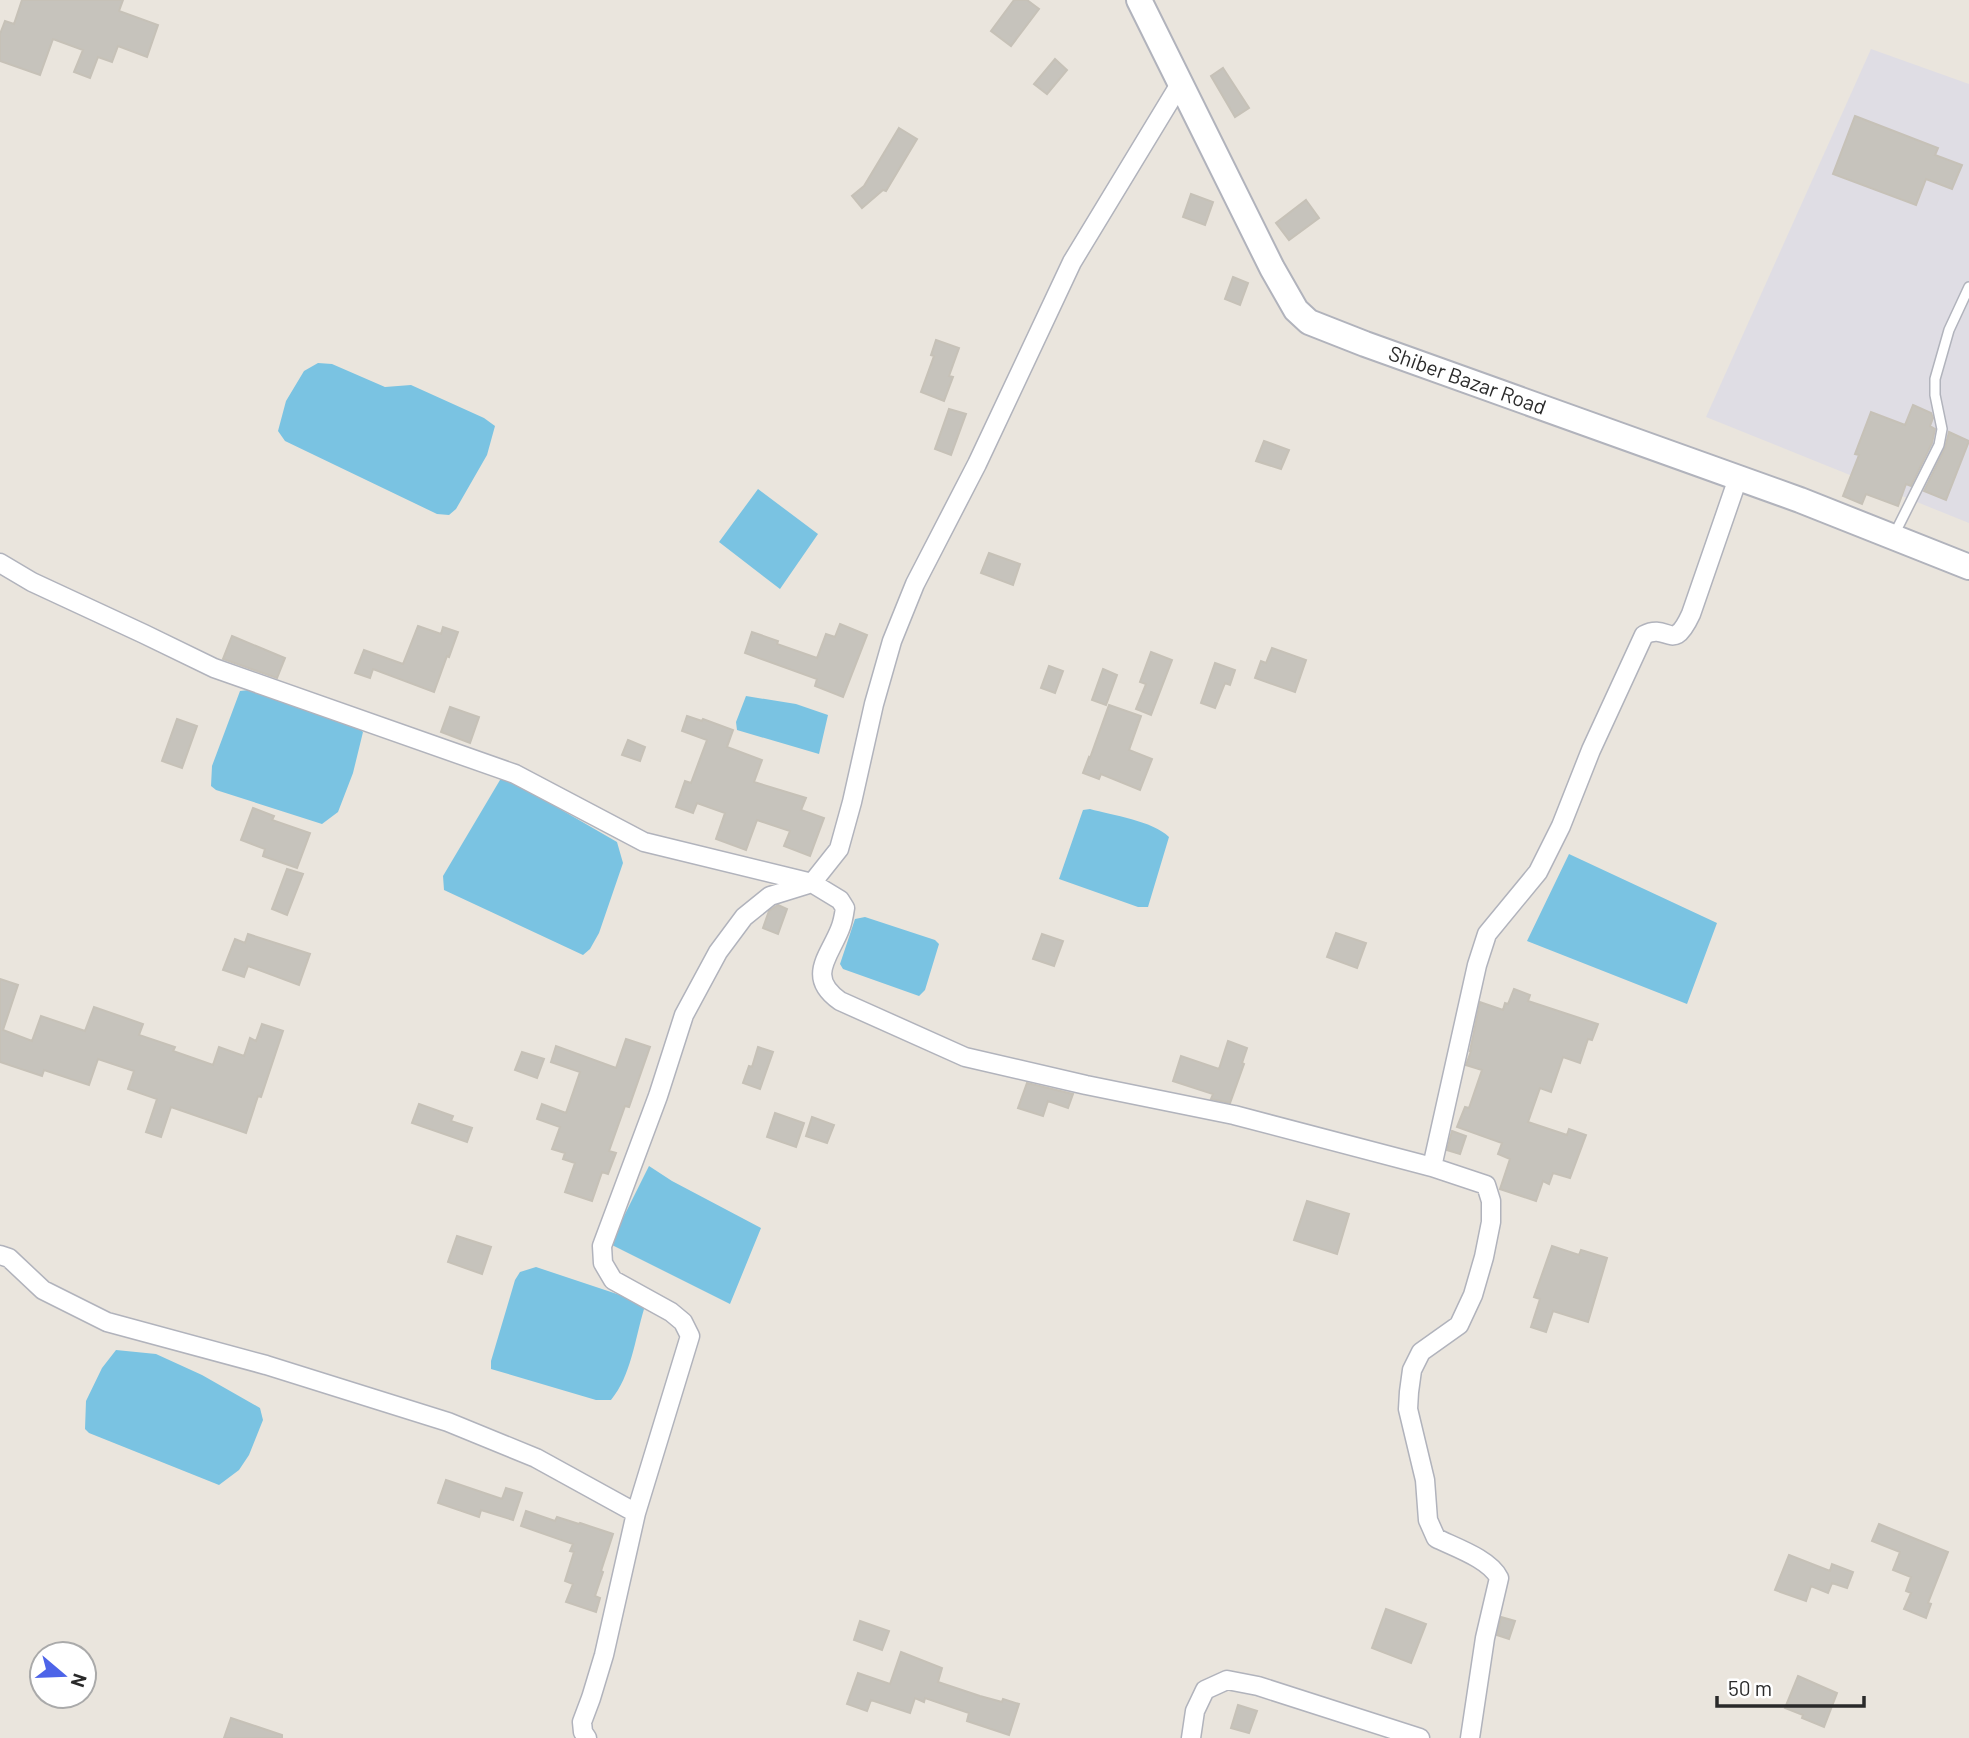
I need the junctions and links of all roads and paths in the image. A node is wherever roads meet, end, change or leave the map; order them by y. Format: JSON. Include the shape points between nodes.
{"nodes":[{"id":1,"x":1139,"y":0,"type":"edge"},
{"id":2,"x":1180,"y":84,"type":"junction"},
{"id":3,"x":1969,"y":287,"type":"edge"},
{"id":4,"x":1738,"y":478,"type":"junction"},
{"id":5,"x":1894,"y":537,"type":"junction"},
{"id":6,"x":0,"y":563,"type":"edge"},
{"id":7,"x":1969,"y":567,"type":"edge"},
{"id":8,"x":813,"y":883,"type":"junction"},
{"id":9,"x":1432,"y":1167,"type":"junction"},
{"id":10,"x":0,"y":1255,"type":"edge"},
{"id":11,"x":636,"y":1513,"type":"junction"},
{"id":12,"x":587,"y":1738,"type":"edge"},
{"id":13,"x":1191,"y":1738,"type":"edge"},
{"id":14,"x":1420,"y":1738,"type":"edge"},
{"id":15,"x":1470,"y":1738,"type":"edge"}],
"edges":[{"from":1,"to":2,"type":"street","name":"Shiber Bazar Road"},
{"from":2,"to":4,"type":"street","name":"Shiber Bazar Road","via":[[1272,268],[1296,310],[1309,322]]},
{"from":2,"to":8,"type":"street","via":[[1072,262],[915,584],[892,641],[839,849]]},
{"from":3,"to":5,"type":"lane","via":[[1949,330],[1935,379],[1940,445]]},
{"from":4,"to":5,"type":"street","name":"Shiber Bazar Road"},
{"from":4,"to":9,"type":"street","via":[[1684,630],[1678,635],[1657,631],[1644,635],[1538,872],[1488,934]]},
{"from":5,"to":7,"type":"street","name":"Shiber Bazar Road"},
{"from":6,"to":8,"type":"street","via":[[214,668],[515,774],[644,842]]},
{"from":8,"to":9,"type":"street","via":[[845,908],[821,972],[831,995],[840,1001],[965,1057],[1234,1115]]},
{"from":8,"to":11,"type":"street","via":[[770,896],[744,917],[718,952],[684,1015],[602,1246],[603,1263],[613,1280],[671,1312],[690,1336]]},
{"from":9,"to":15,"type":"street","via":[[1486,1185],[1491,1201],[1491,1222],[1473,1295],[1459,1325],[1421,1352],[1412,1370],[1408,1409],[1425,1480],[1428,1520],[1436,1538],[1487,1564],[1499,1578]]},
{"from":10,"to":11,"type":"street","via":[[43,1290],[107,1322],[448,1422],[536,1458]]},
{"from":11,"to":12,"type":"street","via":[[604,1655],[582,1722]]},
{"from":13,"to":14,"type":"street","via":[[1195,1711],[1205,1690],[1227,1680]]}]}
